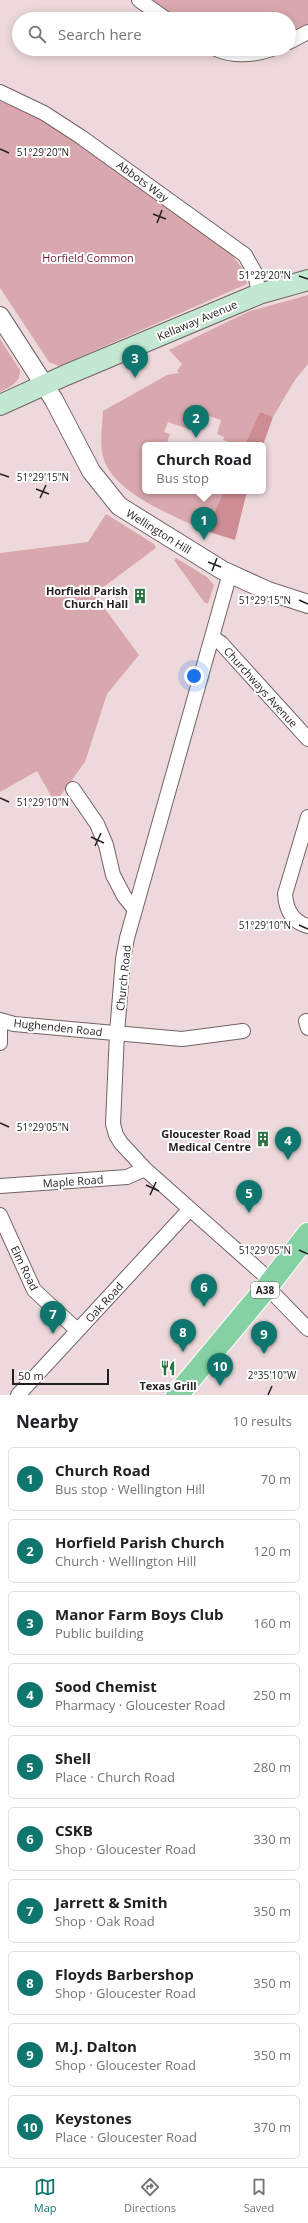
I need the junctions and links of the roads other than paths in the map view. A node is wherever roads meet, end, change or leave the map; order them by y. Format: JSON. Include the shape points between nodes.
{"nodes":[{"id":1,"x":139,"y":0,"type":"edge"},
{"id":2,"x":156,"y":12,"type":"edge"},
{"id":3,"x":308,"y":32,"type":"edge"},
{"id":4,"x":296,"y":38,"type":"edge"},
{"id":5,"x":0,"y":92,"type":"edge"},
{"id":6,"x":308,"y":280,"type":"edge"},
{"id":7,"x":259,"y":294,"type":"junction"},
{"id":8,"x":0,"y":316,"type":"edge"},
{"id":9,"x":44,"y":384,"type":"junction"},
{"id":10,"x":0,"y":405,"type":"edge"},
{"id":11,"x":230,"y":573,"type":"junction"},
{"id":12,"x":308,"y":604,"type":"edge"},
{"id":13,"x":212,"y":637,"type":"junction"},
{"id":14,"x":308,"y":739,"type":"edge"},
{"id":15,"x":73,"y":789,"type":"dead end"},
{"id":16,"x":308,"y":817,"type":"edge"},
{"id":17,"x":135,"y":910,"type":"junction"},
{"id":18,"x":308,"y":926,"type":"edge"},
{"id":19,"x":0,"y":1020,"type":"edge"},
{"id":20,"x":0,"y":1029,"type":"edge"},
{"id":21,"x":243,"y":1031,"type":"dead end"},
{"id":22,"x":117,"y":1033,"type":"junction"},
{"id":23,"x":0,"y":1043,"type":"edge"},
{"id":24,"x":145,"y":1169,"type":"junction"},
{"id":25,"x":0,"y":1186,"type":"edge"},
{"id":26,"x":190,"y":1209,"type":"junction"},
{"id":27,"x":0,"y":1215,"type":"edge"},
{"id":28,"x":308,"y":1234,"type":"edge"},
{"id":29,"x":269,"y":1284,"type":"junction"},
{"id":30,"x":77,"y":1330,"type":"junction"},
{"id":31,"x":308,"y":1330,"type":"edge"},
{"id":32,"x":18,"y":1395,"type":"edge"},
{"id":33,"x":177,"y":1395,"type":"edge"}],
"edges":[{"from":1,"to":2,"type":"street"},
{"from":3,"to":4,"type":"street"},
{"from":5,"to":7,"type":"street","name":"Abbots Way","via":[[44,113],[81,137],[244,255],[255,273]]},
{"from":6,"to":7,"type":"main road","name":"Kellaway Avenue"},
{"from":7,"to":9,"type":"main road","name":"Kellaway Avenue"},
{"from":8,"to":9,"type":"street","name":"Wellington Hill"},
{"from":9,"to":10,"type":"main road","name":"Kellaway Avenue"},
{"from":9,"to":11,"type":"street","name":"Wellington Hill","via":[[92,471],[119,506]]},
{"from":11,"to":12,"type":"street","name":"Wellington Hill","via":[[268,591]]},
{"from":11,"to":13,"type":"street","name":"Church Road"},
{"from":13,"to":14,"type":"street","name":"Churchways Avenue"},
{"from":13,"to":17,"type":"street","name":"Church Road"},
{"from":15,"to":17,"type":"street","via":[[96,824],[106,845],[113,875]]},
{"from":16,"to":18,"type":"street","via":[[285,894],[286,906],[291,915],[297,922]]},
{"from":17,"to":22,"type":"street","name":"Church Road","via":[[123,960]]},
{"from":19,"to":22,"type":"street","name":"Hughenden Road","via":[[14,1024]]},
{"from":20,"to":23,"type":"street"},
{"from":21,"to":22,"type":"street","name":"Hughenden Road","via":[[182,1039]]},
{"from":22,"to":24,"type":"street","name":"Church Road","via":[[113,1124],[120,1143]]},
{"from":24,"to":25,"type":"street","name":"Maple Road","via":[[127,1177]]},
{"from":24,"to":26,"type":"street","name":"Church Road"},
{"from":26,"to":29,"type":"street","name":"Church Road"},
{"from":26,"to":30,"type":"street","name":"Oak Road"},
{"from":27,"to":30,"type":"street","name":"Elm Road","via":[[34,1290]]},
{"from":28,"to":29,"type":"main road","number":"A38"},
{"from":29,"to":31,"type":"street","name":"Church Road"},
{"from":29,"to":33,"type":"main road","number":"A38"},
{"from":30,"to":32,"type":"street","name":"Oak Road"}]}
